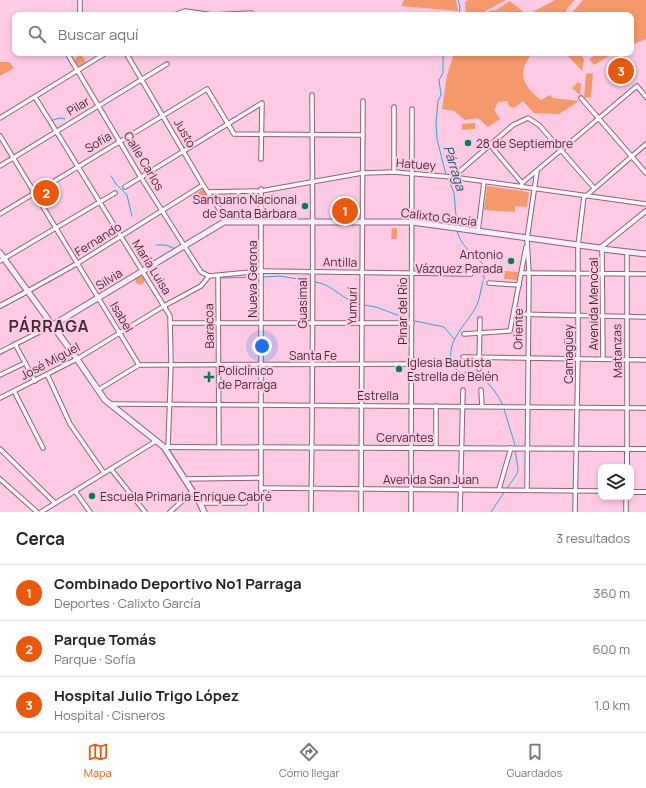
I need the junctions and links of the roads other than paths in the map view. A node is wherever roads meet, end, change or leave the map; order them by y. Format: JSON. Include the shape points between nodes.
{"nodes":[{"id":1,"x":80,"y":0,"type":"edge"},
{"id":2,"x":80,"y":12,"type":"edge"},
{"id":3,"x":69,"y":56,"type":"edge"},
{"id":4,"x":101,"y":56,"type":"edge"},
{"id":5,"x":128,"y":56,"type":"edge"},
{"id":6,"x":167,"y":64,"type":"dead end"},
{"id":7,"x":78,"y":71,"type":"junction"},
{"id":8,"x":142,"y":80,"type":"junction"},
{"id":9,"x":312,"y":95,"type":"dead end"},
{"id":10,"x":35,"y":97,"type":"junction"},
{"id":11,"x":646,"y":97,"type":"edge"},
{"id":12,"x":581,"y":98,"type":"dead end"},
{"id":13,"x":362,"y":101,"type":"dead end"},
{"id":14,"x":99,"y":105,"type":"junction"},
{"id":15,"x":394,"y":107,"type":"dead end"},
{"id":16,"x":412,"y":109,"type":"dead end"},
{"id":17,"x":162,"y":115,"type":"junction"},
{"id":18,"x":0,"y":118,"type":"edge"},
{"id":19,"x":599,"y":118,"type":"junction"},
{"id":20,"x":227,"y":123,"type":"junction"},
{"id":21,"x":57,"y":131,"type":"junction"},
{"id":22,"x":262,"y":134,"type":"junction"},
{"id":23,"x":312,"y":134,"type":"junction"},
{"id":24,"x":363,"y":135,"type":"junction"},
{"id":25,"x":0,"y":136,"type":"edge"},
{"id":26,"x":120,"y":141,"type":"junction"},
{"id":27,"x":646,"y":144,"type":"edge"},
{"id":28,"x":490,"y":146,"type":"junction"},
{"id":29,"x":183,"y":150,"type":"junction"},
{"id":30,"x":561,"y":150,"type":"junction"},
{"id":31,"x":632,"y":156,"type":"junction"},
{"id":32,"x":13,"y":159,"type":"junction"},
{"id":33,"x":262,"y":159,"type":"dead end"},
{"id":34,"x":0,"y":166,"type":"edge"},
{"id":35,"x":78,"y":166,"type":"junction"},
{"id":36,"x":537,"y":171,"type":"junction"},
{"id":37,"x":394,"y":172,"type":"junction"},
{"id":38,"x":362,"y":173,"type":"junction"},
{"id":39,"x":413,"y":173,"type":"junction"},
{"id":40,"x":646,"y":173,"type":"edge"},
{"id":41,"x":140,"y":176,"type":"junction"},
{"id":42,"x":452,"y":177,"type":"junction"},
{"id":43,"x":312,"y":182,"type":"junction"},
{"id":44,"x":484,"y":182,"type":"junction"},
{"id":45,"x":204,"y":185,"type":"junction"},
{"id":46,"x":522,"y":185,"type":"junction"},
{"id":47,"x":125,"y":187,"type":"dead end"},
{"id":48,"x":594,"y":188,"type":"junction"},
{"id":49,"x":534,"y":189,"type":"junction"},
{"id":50,"x":261,"y":190,"type":"junction"},
{"id":51,"x":209,"y":192,"type":"junction"},
{"id":52,"x":35,"y":193,"type":"junction"},
{"id":53,"x":115,"y":193,"type":"dead end"},
{"id":54,"x":585,"y":196,"type":"junction"},
{"id":55,"x":100,"y":202,"type":"junction"},
{"id":56,"x":646,"y":204,"type":"edge"},
{"id":57,"x":163,"y":211,"type":"junction"},
{"id":58,"x":646,"y":211,"type":"edge"},
{"id":59,"x":0,"y":214,"type":"edge"},
{"id":60,"x":228,"y":222,"type":"junction"},
{"id":61,"x":362,"y":222,"type":"junction"},
{"id":62,"x":412,"y":222,"type":"junction"},
{"id":63,"x":262,"y":223,"type":"junction"},
{"id":64,"x":311,"y":223,"type":"junction"},
{"id":65,"x":56,"y":228,"type":"junction"},
{"id":66,"x":478,"y":232,"type":"junction"},
{"id":67,"x":121,"y":236,"type":"junction"},
{"id":68,"x":527,"y":239,"type":"junction"},
{"id":69,"x":185,"y":246,"type":"junction"},
{"id":70,"x":578,"y":246,"type":"junction"},
{"id":71,"x":601,"y":249,"type":"junction"},
{"id":72,"x":627,"y":252,"type":"junction"},
{"id":73,"x":0,"y":253,"type":"edge"},
{"id":74,"x":646,"y":254,"type":"edge"},
{"id":75,"x":2,"y":260,"type":"edge"},
{"id":76,"x":78,"y":263,"type":"junction"},
{"id":77,"x":142,"y":271,"type":"junction"},
{"id":78,"x":262,"y":271,"type":"junction"},
{"id":79,"x":312,"y":272,"type":"junction"},
{"id":80,"x":362,"y":272,"type":"junction"},
{"id":81,"x":412,"y":272,"type":"junction"},
{"id":82,"x":522,"y":273,"type":"junction"},
{"id":83,"x":529,"y":273,"type":"junction"},
{"id":84,"x":578,"y":273,"type":"junction"},
{"id":85,"x":471,"y":274,"type":"dead end"},
{"id":86,"x":602,"y":274,"type":"junction"},
{"id":87,"x":627,"y":274,"type":"junction"},
{"id":88,"x":646,"y":274,"type":"edge"},
{"id":89,"x":209,"y":276,"type":"junction"},
{"id":90,"x":218,"y":276,"type":"junction"},
{"id":91,"x":489,"y":283,"type":"dead end"},
{"id":92,"x":519,"y":285,"type":"junction"},
{"id":93,"x":28,"y":291,"type":"junction"},
{"id":94,"x":99,"y":297,"type":"junction"},
{"id":95,"x":0,"y":306,"type":"edge"},
{"id":96,"x":164,"y":306,"type":"junction"},
{"id":97,"x":514,"y":314,"type":"junction"},
{"id":98,"x":528,"y":315,"type":"junction"},
{"id":99,"x":578,"y":315,"type":"junction"},
{"id":100,"x":603,"y":316,"type":"junction"},
{"id":101,"x":627,"y":316,"type":"junction"},
{"id":102,"x":646,"y":317,"type":"edge"},
{"id":103,"x":480,"y":319,"type":"dead end"},
{"id":104,"x":171,"y":323,"type":"junction"},
{"id":105,"x":262,"y":323,"type":"junction"},
{"id":106,"x":312,"y":323,"type":"junction"},
{"id":107,"x":412,"y":323,"type":"junction"},
{"id":108,"x":219,"y":324,"type":"junction"},
{"id":109,"x":361,"y":324,"type":"junction"},
{"id":110,"x":53,"y":325,"type":"junction"},
{"id":111,"x":120,"y":333,"type":"junction"},
{"id":112,"x":464,"y":334,"type":"dead end"},
{"id":113,"x":480,"y":334,"type":"junction"},
{"id":114,"x":16,"y":344,"type":"junction"},
{"id":115,"x":0,"y":352,"type":"edge"},
{"id":116,"x":463,"y":357,"type":"dead end"},
{"id":117,"x":480,"y":357,"type":"junction"},
{"id":118,"x":528,"y":357,"type":"junction"},
{"id":119,"x":578,"y":358,"type":"junction"},
{"id":120,"x":77,"y":359,"type":"junction"},
{"id":121,"x":603,"y":359,"type":"junction"},
{"id":122,"x":628,"y":359,"type":"junction"},
{"id":123,"x":646,"y":360,"type":"edge"},
{"id":124,"x":25,"y":362,"type":"junction"},
{"id":125,"x":171,"y":364,"type":"junction"},
{"id":126,"x":439,"y":364,"type":"dead end"},
{"id":127,"x":139,"y":365,"type":"junction"},
{"id":128,"x":220,"y":365,"type":"junction"},
{"id":129,"x":262,"y":365,"type":"junction"},
{"id":130,"x":312,"y":365,"type":"junction"},
{"id":131,"x":361,"y":365,"type":"junction"},
{"id":132,"x":412,"y":365,"type":"junction"},
{"id":133,"x":480,"y":369,"type":"dead end"},
{"id":134,"x":47,"y":374,"type":"junction"},
{"id":135,"x":0,"y":375,"type":"edge"},
{"id":136,"x":34,"y":381,"type":"junction"},
{"id":137,"x":98,"y":390,"type":"junction"},
{"id":138,"x":463,"y":390,"type":"dead end"},
{"id":139,"x":481,"y":390,"type":"dead end"},
{"id":140,"x":14,"y":391,"type":"junction"},
{"id":141,"x":0,"y":398,"type":"edge"},
{"id":142,"x":110,"y":404,"type":"junction"},
{"id":143,"x":170,"y":405,"type":"junction"},
{"id":144,"x":220,"y":405,"type":"junction"},
{"id":145,"x":262,"y":405,"type":"junction"},
{"id":146,"x":312,"y":405,"type":"junction"},
{"id":147,"x":361,"y":405,"type":"junction"},
{"id":148,"x":412,"y":405,"type":"junction"},
{"id":149,"x":436,"y":406,"type":"junction"},
{"id":150,"x":462,"y":406,"type":"junction"},
{"id":151,"x":482,"y":406,"type":"junction"},
{"id":152,"x":527,"y":406,"type":"junction"},
{"id":153,"x":577,"y":407,"type":"junction"},
{"id":154,"x":628,"y":408,"type":"junction"},
{"id":155,"x":646,"y":408,"type":"edge"},
{"id":156,"x":156,"y":441,"type":"junction"},
{"id":157,"x":261,"y":446,"type":"junction"},
{"id":158,"x":166,"y":447,"type":"junction"},
{"id":159,"x":219,"y":447,"type":"junction"},
{"id":160,"x":311,"y":447,"type":"junction"},
{"id":161,"x":361,"y":447,"type":"junction"},
{"id":162,"x":412,"y":447,"type":"junction"},
{"id":163,"x":436,"y":447,"type":"junction"},
{"id":164,"x":461,"y":447,"type":"junction"},
{"id":165,"x":43,"y":448,"type":"dead end"},
{"id":166,"x":514,"y":448,"type":"junction"},
{"id":167,"x":528,"y":448,"type":"junction"},
{"id":168,"x":0,"y":449,"type":"edge"},
{"id":169,"x":576,"y":449,"type":"junction"},
{"id":170,"x":627,"y":449,"type":"junction"},
{"id":171,"x":646,"y":449,"type":"edge"},
{"id":172,"x":627,"y":464,"type":"edge"},
{"id":173,"x":111,"y":469,"type":"junction"},
{"id":174,"x":104,"y":473,"type":"junction"},
{"id":175,"x":261,"y":478,"type":"junction"},
{"id":176,"x":0,"y":479,"type":"edge"},
{"id":177,"x":184,"y":479,"type":"junction"},
{"id":178,"x":261,"y":488,"type":"junction"},
{"id":179,"x":311,"y":488,"type":"junction"},
{"id":180,"x":361,"y":488,"type":"junction"},
{"id":181,"x":411,"y":488,"type":"junction"},
{"id":182,"x":460,"y":488,"type":"junction"},
{"id":183,"x":501,"y":489,"type":"junction"},
{"id":184,"x":527,"y":489,"type":"junction"},
{"id":185,"x":575,"y":490,"type":"junction"},
{"id":186,"x":75,"y":491,"type":"junction"},
{"id":187,"x":598,"y":491,"type":"edge"},
{"id":188,"x":192,"y":492,"type":"junction"},
{"id":189,"x":634,"y":492,"type":"edge"},
{"id":190,"x":646,"y":492,"type":"edge"},
{"id":191,"x":626,"y":500,"type":"edge"},
{"id":192,"x":55,"y":503,"type":"junction"},
{"id":193,"x":200,"y":503,"type":"junction"},
{"id":194,"x":245,"y":503,"type":"dead end"},
{"id":195,"x":37,"y":512,"type":"edge"},
{"id":196,"x":41,"y":512,"type":"edge"},
{"id":197,"x":90,"y":512,"type":"edge"},
{"id":198,"x":145,"y":512,"type":"edge"},
{"id":199,"x":170,"y":512,"type":"edge"},
{"id":200,"x":204,"y":512,"type":"edge"},
{"id":201,"x":261,"y":512,"type":"edge"},
{"id":202,"x":311,"y":512,"type":"edge"},
{"id":203,"x":361,"y":512,"type":"edge"},
{"id":204,"x":411,"y":512,"type":"edge"},
{"id":205,"x":460,"y":512,"type":"edge"},
{"id":206,"x":575,"y":512,"type":"edge"},
{"id":207,"x":626,"y":512,"type":"edge"}],
"edges":[{"from":1,"to":2,"type":"street"},
{"from":3,"to":7,"type":"street","name":"Calle Carlos"},
{"from":4,"to":7,"type":"street"},
{"from":5,"to":8,"type":"street","name":"Justo"},
{"from":6,"to":8,"type":"street","name":"Pilar"},
{"from":7,"to":10,"type":"street"},
{"from":7,"to":14,"type":"street","name":"Calle Carlos"},
{"from":8,"to":14,"type":"street","name":"Pilar"},
{"from":8,"to":17,"type":"street","name":"Justo"},
{"from":9,"to":23,"type":"street","name":"Guasimal"},
{"from":10,"to":18,"type":"street"},
{"from":10,"to":21,"type":"street","name":"María Luisa"},
{"from":11,"to":19,"type":"street","via":[[637,86]]},
{"from":12,"to":19,"type":"street"},
{"from":13,"to":24,"type":"street","name":"Yumurí"},
{"from":14,"to":21,"type":"street","name":"Pilar"},
{"from":14,"to":26,"type":"street","name":"Calle Carlos"},
{"from":15,"to":37,"type":"street"},
{"from":16,"to":39,"type":"street","name":"Pinar del Río"},
{"from":17,"to":20,"type":"street","name":"Sofía","via":[[207,89]]},
{"from":17,"to":26,"type":"street","name":"Sofía"},
{"from":17,"to":29,"type":"street","name":"Justo"},
{"from":19,"to":30,"type":"street"},
{"from":19,"to":31,"type":"street"},
{"from":20,"to":22,"type":"street","via":[[234,134]]},
{"from":20,"to":22,"type":"street","via":[[262,103]]},
{"from":20,"to":29,"type":"street"},
{"from":21,"to":32,"type":"street","name":"Pilar"},
{"from":21,"to":35,"type":"street","name":"María Luisa"},
{"from":22,"to":23,"type":"street"},
{"from":22,"to":33,"type":"street"},
{"from":23,"to":24,"type":"street"},
{"from":23,"to":43,"type":"street","name":"Guasimal"},
{"from":24,"to":38,"type":"street","name":"Yumurí"},
{"from":25,"to":32,"type":"street","name":"Isabel"},
{"from":26,"to":35,"type":"street","name":"Sofía"},
{"from":26,"to":41,"type":"street","name":"Calle Carlos"},
{"from":27,"to":31,"type":"street"},
{"from":28,"to":30,"type":"street","via":[[528,118],[539,125]]},
{"from":28,"to":42,"type":"street"},
{"from":28,"to":46,"type":"street"},
{"from":29,"to":41,"type":"street"},
{"from":29,"to":45,"type":"street","name":"Justo"},
{"from":30,"to":36,"type":"street"},
{"from":30,"to":48,"type":"street"},
{"from":31,"to":40,"type":"street"},
{"from":31,"to":48,"type":"street"},
{"from":32,"to":34,"type":"street","name":"Pilar"},
{"from":32,"to":52,"type":"street","name":"Isabel"},
{"from":35,"to":52,"type":"street","name":"Sofía"},
{"from":35,"to":55,"type":"street","name":"María Luisa"},
{"from":36,"to":46,"type":"street"},
{"from":36,"to":49,"type":"street","name":"Oriente"},
{"from":37,"to":38,"type":"street","name":"Hatuey"},
{"from":37,"to":39,"type":"street","name":"Hatuey"},
{"from":38,"to":43,"type":"street","name":"Hatuey"},
{"from":38,"to":61,"type":"street","name":"Yumurí"},
{"from":39,"to":42,"type":"street","name":"Hatuey"},
{"from":39,"to":62,"type":"street","name":"Pinar del Río"},
{"from":41,"to":47,"type":"street"},
{"from":41,"to":57,"type":"street","name":"Calle Carlos"},
{"from":42,"to":44,"type":"street","name":"Hatuey"},
{"from":43,"to":50,"type":"street","name":"Hatuey"},
{"from":43,"to":64,"type":"street","name":"Guasimal"},
{"from":44,"to":46,"type":"street","name":"Hatuey"},
{"from":44,"to":66,"type":"street"},
{"from":45,"to":51,"type":"street","name":"Justo"},
{"from":45,"to":57,"type":"street","name":"Fernando"},
{"from":46,"to":49,"type":"street","name":"Hatuey"},
{"from":48,"to":54,"type":"street"},
{"from":49,"to":54,"type":"street","name":"Hatuey"},
{"from":49,"to":68,"type":"street","name":"Oriente"},
{"from":50,"to":51,"type":"street","name":"Hatuey"},
{"from":50,"to":63,"type":"street","name":"Nueva Gerona"},
{"from":51,"to":60,"type":"street","name":"Justo"},
{"from":52,"to":59,"type":"street","name":"Sofía"},
{"from":52,"to":65,"type":"street","name":"Isabel"},
{"from":53,"to":55,"type":"street"},
{"from":54,"to":56,"type":"street","name":"Hatuey"},
{"from":54,"to":70,"type":"street","name":"Camagüey"},
{"from":55,"to":65,"type":"street"},
{"from":55,"to":67,"type":"street","name":"María Luisa"},
{"from":57,"to":67,"type":"street","name":"Fernando"},
{"from":57,"to":69,"type":"street","name":"Calle Carlos"},
{"from":58,"to":71,"type":"street","name":"Avenida Menocal"},
{"from":60,"to":63,"type":"main road","name":"Calixto García"},
{"from":60,"to":69,"type":"main road","name":"Silvia","via":[[222,223]]},
{"from":61,"to":62,"type":"main road","name":"Calixto García"},
{"from":61,"to":64,"type":"main road","name":"Calixto García"},
{"from":61,"to":80,"type":"street","name":"Yumurí"},
{"from":62,"to":66,"type":"main road","name":"Calixto García"},
{"from":62,"to":81,"type":"street","name":"Pinar del Río"},
{"from":63,"to":64,"type":"main road","name":"Calixto García"},
{"from":63,"to":78,"type":"street","name":"Nueva Gerona"},
{"from":64,"to":79,"type":"street","name":"Guasimal"},
{"from":65,"to":75,"type":"street"},
{"from":65,"to":76,"type":"street","name":"Isabel"},
{"from":66,"to":68,"type":"main road","name":"Calixto García"},
{"from":67,"to":76,"type":"street","name":"Fernando"},
{"from":67,"to":77,"type":"street","name":"María Luisa"},
{"from":68,"to":70,"type":"main road","name":"Calixto García"},
{"from":68,"to":82,"type":"street"},
{"from":68,"to":83,"type":"street","name":"Oriente"},
{"from":69,"to":77,"type":"main road","name":"Silvia"},
{"from":69,"to":89,"type":"street","name":"Calle Carlos","via":[[201,272]]},
{"from":70,"to":71,"type":"main road","name":"Calixto García"},
{"from":70,"to":84,"type":"street","name":"Camagüey"},
{"from":71,"to":72,"type":"main road","name":"Calixto García"},
{"from":71,"to":86,"type":"street","name":"Avenida Menocal"},
{"from":72,"to":74,"type":"main road","name":"Calixto García"},
{"from":72,"to":87,"type":"street","name":"Matanzas"},
{"from":73,"to":75,"type":"main road"},
{"from":75,"to":93,"type":"main road"},
{"from":76,"to":93,"type":"street","name":"Fernando"},
{"from":76,"to":94,"type":"street","name":"Isabel"},
{"from":77,"to":94,"type":"main road","name":"Silvia"},
{"from":77,"to":96,"type":"street","name":"María Luisa"},
{"from":78,"to":79,"type":"street","name":"Antilla"},
{"from":78,"to":90,"type":"street","name":"Antilla"},
{"from":78,"to":105,"type":"street","name":"Nueva Gerona"},
{"from":79,"to":80,"type":"street","name":"Antilla"},
{"from":79,"to":106,"type":"street","name":"Guasimal"},
{"from":80,"to":81,"type":"street","name":"Antilla"},
{"from":80,"to":109,"type":"street","name":"Yumurí"},
{"from":81,"to":85,"type":"street","name":"Antilla"},
{"from":81,"to":107,"type":"street","name":"Pinar del Río"},
{"from":82,"to":83,"type":"street"},
{"from":82,"to":92,"type":"street"},
{"from":83,"to":84,"type":"street"},
{"from":83,"to":98,"type":"street","name":"Oriente"},
{"from":84,"to":86,"type":"street"},
{"from":84,"to":99,"type":"street","name":"Camagüey"},
{"from":86,"to":87,"type":"street"},
{"from":86,"to":100,"type":"street","name":"Avenida Menocal"},
{"from":87,"to":88,"type":"street"},
{"from":87,"to":101,"type":"street","name":"Matanzas"},
{"from":89,"to":90,"type":"street","name":"Antilla"},
{"from":89,"to":96,"type":"street","name":"José Miguel","via":[[201,286]]},
{"from":90,"to":108,"type":"street","name":"Baracoa"},
{"from":91,"to":92,"type":"street"},
{"from":92,"to":97,"type":"street"},
{"from":93,"to":95,"type":"street","name":"Fernando"},
{"from":93,"to":110,"type":"main road"},
{"from":94,"to":110,"type":"main road","name":"Silvia"},
{"from":94,"to":111,"type":"street","name":"Isabel"},
{"from":96,"to":104,"type":"street","name":"María Luisa"},
{"from":96,"to":111,"type":"street","name":"José Miguel"},
{"from":97,"to":98,"type":"street"},
{"from":97,"to":113,"type":"street","via":[[509,333]]},
{"from":98,"to":99,"type":"street"},
{"from":98,"to":118,"type":"street","name":"Oriente"},
{"from":99,"to":100,"type":"street"},
{"from":99,"to":119,"type":"street","name":"Camagüey"},
{"from":100,"to":101,"type":"street"},
{"from":100,"to":121,"type":"street","name":"Avenida Menocal"},
{"from":101,"to":102,"type":"street"},
{"from":101,"to":122,"type":"street","name":"Matanzas"},
{"from":103,"to":113,"type":"street"},
{"from":104,"to":108,"type":"street"},
{"from":104,"to":125,"type":"street","name":"María Luisa"},
{"from":105,"to":106,"type":"street"},
{"from":105,"to":108,"type":"street"},
{"from":105,"to":129,"type":"street","name":"Nueva Gerona"},
{"from":106,"to":109,"type":"street"},
{"from":106,"to":130,"type":"street","name":"Guasimal"},
{"from":107,"to":109,"type":"street"},
{"from":107,"to":132,"type":"street","name":"Pinar del Río"},
{"from":108,"to":128,"type":"street","name":"Baracoa"},
{"from":109,"to":131,"type":"street","name":"Yumurí"},
{"from":110,"to":114,"type":"street","name":"Silvia"},
{"from":110,"to":120,"type":"main road"},
{"from":111,"to":120,"type":"street","name":"José Miguel"},
{"from":111,"to":127,"type":"street","name":"Isabel"},
{"from":112,"to":113,"type":"street"},
{"from":113,"to":117,"type":"street"},
{"from":114,"to":115,"type":"street","name":"Silvia"},
{"from":114,"to":124,"type":"street"},
{"from":116,"to":117,"type":"street"},
{"from":117,"to":118,"type":"street"},
{"from":117,"to":133,"type":"street"},
{"from":118,"to":119,"type":"street"},
{"from":118,"to":152,"type":"street","name":"Oriente"},
{"from":119,"to":121,"type":"street"},
{"from":119,"to":153,"type":"street","name":"Camagüey"},
{"from":120,"to":134,"type":"street","name":"José Miguel"},
{"from":120,"to":137,"type":"main road"},
{"from":121,"to":122,"type":"street"},
{"from":122,"to":123,"type":"street"},
{"from":122,"to":154,"type":"street","name":"Matanzas"},
{"from":124,"to":135,"type":"street"},
{"from":124,"to":136,"type":"street"},
{"from":125,"to":127,"type":"street","name":"Santa Fe"},
{"from":125,"to":128,"type":"street","name":"Santa Fe"},
{"from":125,"to":143,"type":"street","name":"María Luisa"},
{"from":126,"to":132,"type":"street","name":"Santa Fe"},
{"from":127,"to":137,"type":"street"},
{"from":128,"to":129,"type":"street","name":"Santa Fe"},
{"from":128,"to":144,"type":"street","name":"Baracoa"},
{"from":129,"to":130,"type":"street","name":"Santa Fe"},
{"from":129,"to":145,"type":"street","name":"Nueva Gerona"},
{"from":130,"to":131,"type":"street","name":"Santa Fe"},
{"from":130,"to":146,"type":"street","name":"Guasimal"},
{"from":131,"to":132,"type":"street","name":"Santa Fe"},
{"from":131,"to":147,"type":"street","name":"Yumurí"},
{"from":132,"to":148,"type":"street","name":"Pinar del Río"},
{"from":134,"to":136,"type":"street","name":"José Miguel"},
{"from":134,"to":174,"type":"street","via":[[70,424]]},
{"from":136,"to":140,"type":"street","name":"José Miguel"},
{"from":137,"to":142,"type":"main road"},
{"from":138,"to":150,"type":"street"},
{"from":139,"to":151,"type":"street"},
{"from":140,"to":141,"type":"street","name":"José Miguel"},
{"from":140,"to":165,"type":"street"},
{"from":142,"to":143,"type":"street","name":"Estrella"},
{"from":142,"to":156,"type":"main road"},
{"from":143,"to":144,"type":"street","name":"Estrella"},
{"from":143,"to":158,"type":"street","name":"María Luisa"},
{"from":144,"to":145,"type":"street","name":"Estrella"},
{"from":144,"to":159,"type":"street","name":"Baracoa"},
{"from":145,"to":146,"type":"street","name":"Estrella"},
{"from":145,"to":157,"type":"street","name":"Nueva Gerona"},
{"from":146,"to":147,"type":"street","name":"Estrella"},
{"from":146,"to":160,"type":"street","name":"Guasimal"},
{"from":147,"to":148,"type":"street","name":"Estrella"},
{"from":147,"to":161,"type":"street","name":"Yumurí"},
{"from":148,"to":149,"type":"street","name":"Estrella"},
{"from":148,"to":162,"type":"street","name":"Pinar del Río"},
{"from":149,"to":150,"type":"street","name":"Estrella"},
{"from":149,"to":163,"type":"street"},
{"from":150,"to":151,"type":"street","name":"Estrella"},
{"from":150,"to":164,"type":"street"},
{"from":151,"to":152,"type":"street","name":"Estrella"},
{"from":152,"to":153,"type":"street","name":"Estrella"},
{"from":152,"to":167,"type":"street","name":"Oriente"},
{"from":153,"to":154,"type":"street","name":"Estrella"},
{"from":153,"to":169,"type":"street","name":"Camagüey"},
{"from":154,"to":155,"type":"street","name":"Estrella"},
{"from":154,"to":170,"type":"street","name":"Matanzas"},
{"from":156,"to":158,"type":"main road"},
{"from":156,"to":173,"type":"street"},
{"from":157,"to":159,"type":"street","name":"Cervantes"},
{"from":157,"to":160,"type":"street","name":"Cervantes"},
{"from":157,"to":175,"type":"street","name":"Nueva Gerona"},
{"from":158,"to":159,"type":"street","name":"Cervantes"},
{"from":158,"to":177,"type":"main road"},
{"from":160,"to":161,"type":"street","name":"Cervantes"},
{"from":160,"to":179,"type":"street","name":"Guasimal"},
{"from":161,"to":162,"type":"street","name":"Cervantes"},
{"from":161,"to":180,"type":"street","name":"Yumurí"},
{"from":162,"to":163,"type":"street","name":"Cervantes"},
{"from":162,"to":181,"type":"street","name":"Pinar del Río"},
{"from":163,"to":164,"type":"street","name":"Cervantes"},
{"from":164,"to":166,"type":"street","name":"Cervantes"},
{"from":164,"to":182,"type":"street"},
{"from":166,"to":167,"type":"street","name":"Cervantes"},
{"from":166,"to":183,"type":"street"},
{"from":167,"to":169,"type":"street","name":"Cervantes"},
{"from":167,"to":184,"type":"street","name":"Oriente"},
{"from":168,"to":192,"type":"street"},
{"from":169,"to":170,"type":"street","name":"Cervantes"},
{"from":169,"to":185,"type":"street","name":"Camagüey"},
{"from":170,"to":171,"type":"street","name":"Cervantes"},
{"from":170,"to":172,"type":"street"},
{"from":173,"to":174,"type":"street"},
{"from":173,"to":198,"type":"street"},
{"from":174,"to":186,"type":"street"},
{"from":175,"to":177,"type":"street"},
{"from":175,"to":178,"type":"street","name":"Nueva Gerona"},
{"from":176,"to":195,"type":"street"},
{"from":177,"to":188,"type":"main road"},
{"from":178,"to":179,"type":"street","name":"Avenida San Juan"},
{"from":178,"to":201,"type":"street","name":"Nueva Gerona"},
{"from":179,"to":180,"type":"street","name":"Avenida San Juan"},
{"from":179,"to":202,"type":"street","name":"Guasimal"},
{"from":180,"to":181,"type":"street","name":"Avenida San Juan"},
{"from":180,"to":203,"type":"street","name":"Yumurí"},
{"from":181,"to":182,"type":"street","name":"Avenida San Juan"},
{"from":181,"to":204,"type":"street","name":"Pinar del Río"},
{"from":182,"to":183,"type":"street","name":"Avenida San Juan"},
{"from":182,"to":205,"type":"street"},
{"from":183,"to":184,"type":"street","name":"Avenida San Juan"},
{"from":184,"to":185,"type":"street","name":"Avenida San Juan"},
{"from":185,"to":187,"type":"street","name":"Avenida San Juan"},
{"from":185,"to":206,"type":"street","name":"Camagüey"},
{"from":186,"to":192,"type":"street"},
{"from":186,"to":197,"type":"street"},
{"from":188,"to":193,"type":"main road"},
{"from":188,"to":199,"type":"street"},
{"from":189,"to":190,"type":"street"},
{"from":191,"to":207,"type":"street"},
{"from":192,"to":196,"type":"street"},
{"from":193,"to":194,"type":"street"},
{"from":193,"to":200,"type":"main road"}]}
